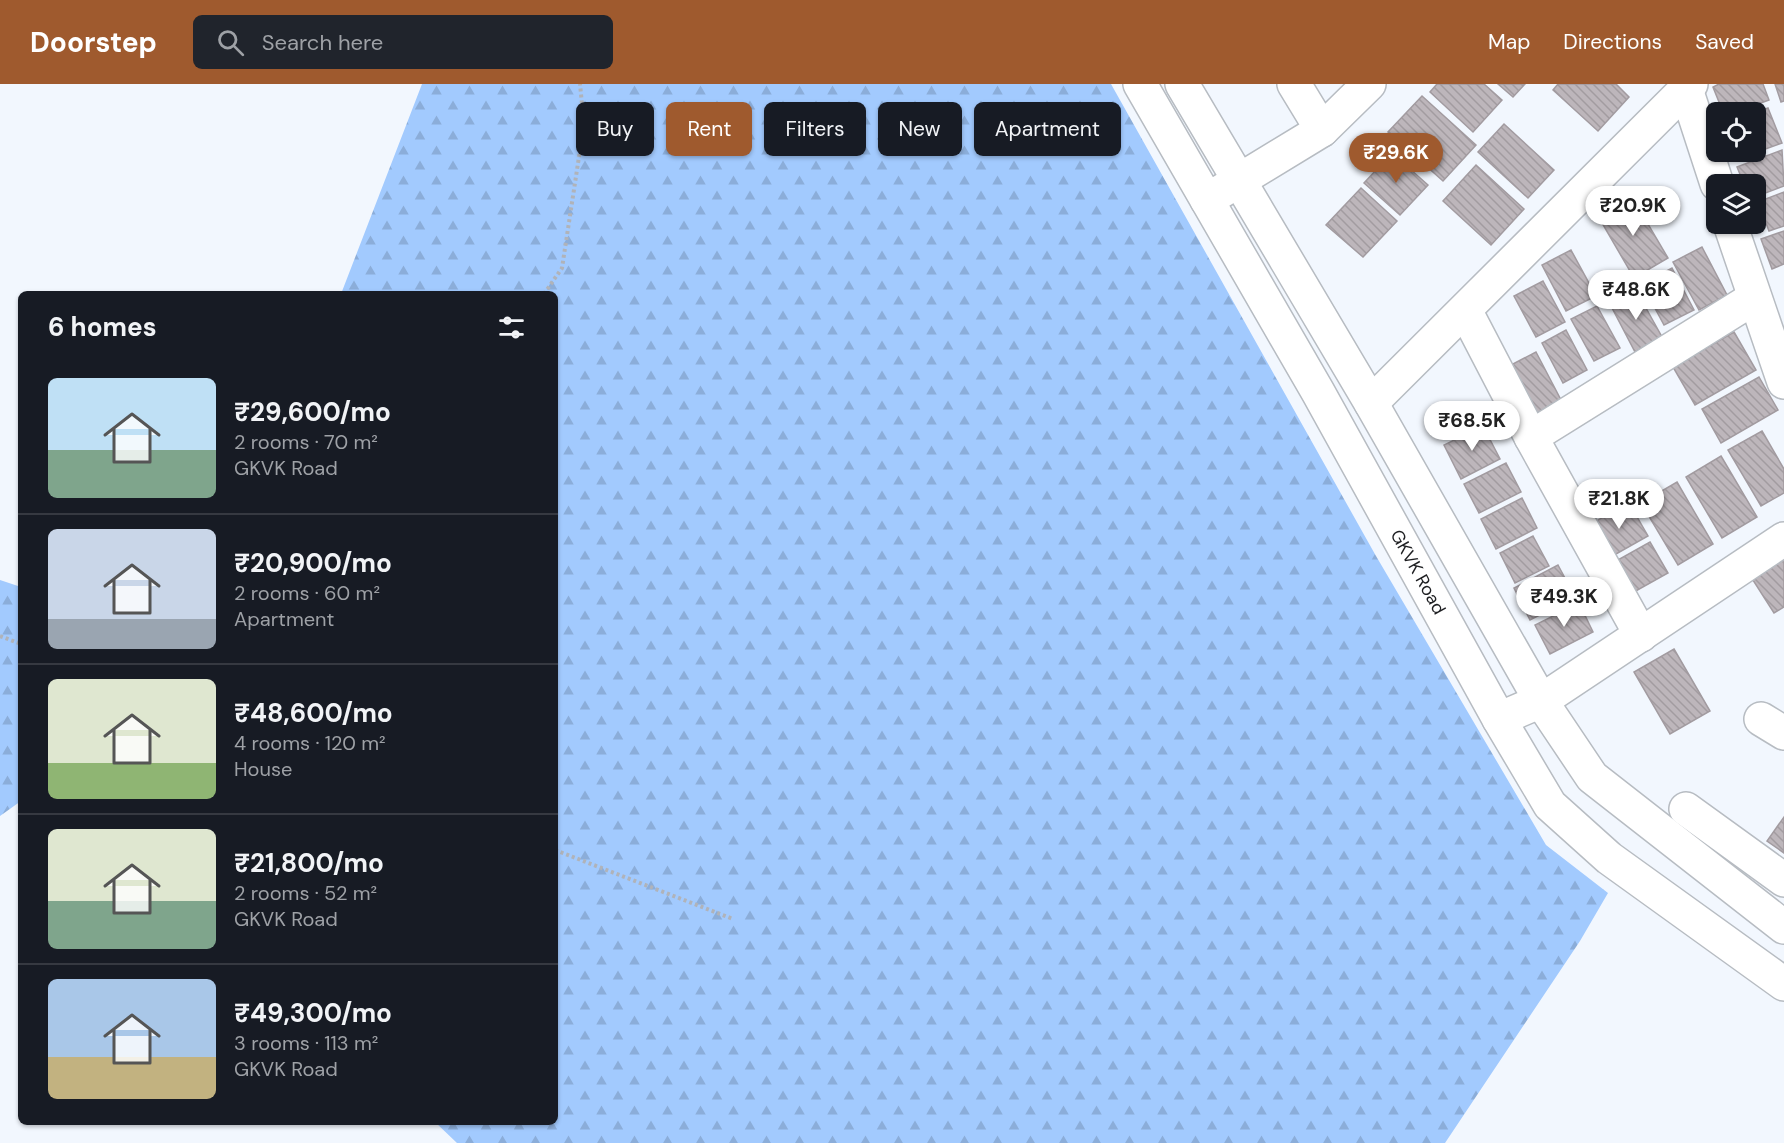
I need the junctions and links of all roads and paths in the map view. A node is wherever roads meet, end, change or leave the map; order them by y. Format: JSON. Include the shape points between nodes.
{"nodes":[{"id":1,"x":580,"y":84,"type":"edge"},
{"id":2,"x":1140,"y":84,"type":"edge"},
{"id":3,"x":1182,"y":84,"type":"edge"},
{"id":4,"x":1294,"y":84,"type":"edge"},
{"id":5,"x":1369,"y":84,"type":"edge"},
{"id":6,"x":1689,"y":87,"type":"edge"},
{"id":7,"x":1322,"y":130,"type":"junction"},
{"id":8,"x":1714,"y":174,"type":"edge"},
{"id":9,"x":1240,"y":181,"type":"junction"},
{"id":10,"x":1207,"y":200,"type":"junction"},
{"id":11,"x":1733,"y":234,"type":"edge"},
{"id":12,"x":546,"y":291,"type":"edge"},
{"id":13,"x":1754,"y":298,"type":"junction"},
{"id":14,"x":1465,"y":310,"type":"junction"},
{"id":15,"x":1784,"y":382,"type":"edge"},
{"id":16,"x":1371,"y":403,"type":"junction"},
{"id":17,"x":1531,"y":437,"type":"junction"},
{"id":18,"x":1784,"y":539,"type":"edge"},
{"id":19,"x":1641,"y":635,"type":"junction"},
{"id":20,"x":0,"y":636,"type":"edge"},
{"id":21,"x":18,"y":643,"type":"edge"},
{"id":22,"x":1541,"y":701,"type":"junction"},
{"id":23,"x":1499,"y":719,"type":"junction"},
{"id":24,"x":1686,"y":808,"type":"dead end"},
{"id":25,"x":558,"y":851,"type":"edge"},
{"id":26,"x":1784,"y":880,"type":"edge"},
{"id":27,"x":733,"y":919,"type":"dead end"},
{"id":28,"x":1784,"y":927,"type":"edge"},
{"id":29,"x":1784,"y":984,"type":"edge"}],
"edges":[{"from":1,"to":12,"type":"path","via":[[584,124],[562,268]]},
{"from":2,"to":10,"type":"main road","name":"GKVK Road"},
{"from":3,"to":9,"type":"main road"},
{"from":4,"to":7,"type":"main road"},
{"from":5,"to":7,"type":"main road"},
{"from":6,"to":8,"type":"main road"},
{"from":6,"to":14,"type":"main road"},
{"from":7,"to":9,"type":"main road"},
{"from":9,"to":10,"type":"main road"},
{"from":9,"to":16,"type":"main road"},
{"from":10,"to":23,"type":"main road","name":"GKVK Road"},
{"from":11,"to":13,"type":"main road"},
{"from":13,"to":15,"type":"main road"},
{"from":13,"to":17,"type":"main road"},
{"from":14,"to":16,"type":"main road"},
{"from":14,"to":17,"type":"main road"},
{"from":16,"to":22,"type":"main road"},
{"from":17,"to":19,"type":"main road"},
{"from":18,"to":19,"type":"main road"},
{"from":19,"to":22,"type":"main road"},
{"from":20,"to":21,"type":"path"},
{"from":22,"to":23,"type":"main road"},
{"from":22,"to":28,"type":"main road","via":[[1592,777]]},
{"from":23,"to":29,"type":"main road","name":"GKVK Road","via":[[1550,805],[1609,858]]},
{"from":24,"to":26,"type":"main road"},
{"from":25,"to":27,"type":"path"}]}
